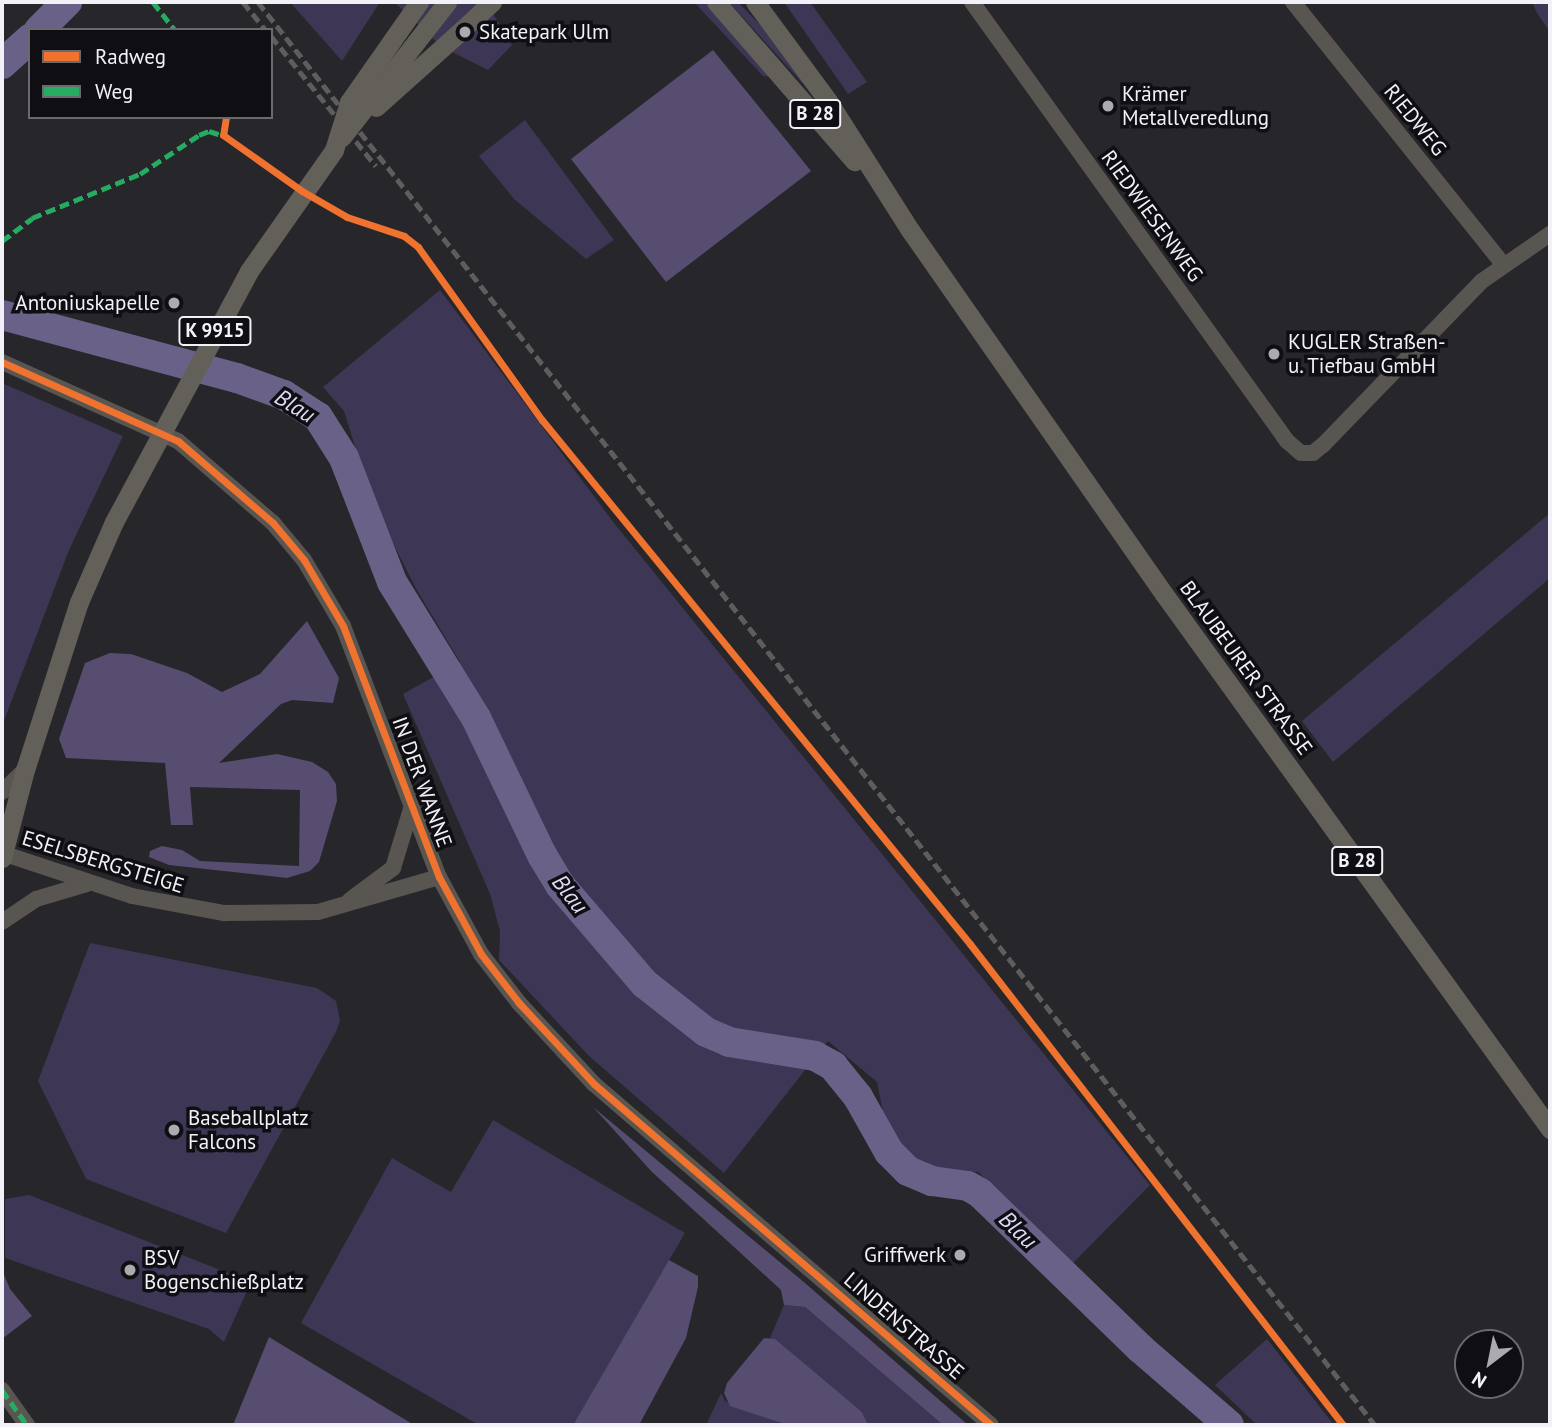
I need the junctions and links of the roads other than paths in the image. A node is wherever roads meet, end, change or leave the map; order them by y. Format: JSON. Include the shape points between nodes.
{"nodes":[{"id":1,"x":419,"y":2,"type":"edge"},
{"id":2,"x":447,"y":2,"type":"edge"},
{"id":3,"x":492,"y":2,"type":"edge"},
{"id":4,"x":716,"y":2,"type":"edge"},
{"id":5,"x":755,"y":2,"type":"edge"},
{"id":6,"x":972,"y":2,"type":"edge"},
{"id":7,"x":1293,"y":2,"type":"edge"},
{"id":8,"x":336,"y":147,"type":"junction"},
{"id":9,"x":909,"y":230,"type":"junction"},
{"id":10,"x":1550,"y":234,"type":"edge"},
{"id":11,"x":1503,"y":265,"type":"junction"},
{"id":12,"x":2,"y":362,"type":"edge"},
{"id":13,"x":25,"y":770,"type":"junction"},
{"id":14,"x":2,"y":792,"type":"edge"},
{"id":15,"x":411,"y":809,"type":"junction"},
{"id":16,"x":2,"y":855,"type":"edge"},
{"id":17,"x":439,"y":877,"type":"junction"},
{"id":18,"x":92,"y":883,"type":"junction"},
{"id":19,"x":332,"y":909,"type":"junction"},
{"id":20,"x":2,"y":922,"type":"edge"},
{"id":21,"x":1550,"y":1129,"type":"edge"},
{"id":22,"x":794,"y":1255,"type":"joint"},
{"id":23,"x":2,"y":1390,"type":"edge"},
{"id":24,"x":27,"y":1425,"type":"edge"},
{"id":25,"x":991,"y":1425,"type":"edge"}],
"edges":[{"from":1,"to":8,"type":"main road","bridge":true,"via":[[349,102]]},
{"from":2,"to":8,"type":"main road","number":"K 9915","bridge":true},
{"from":3,"to":8,"type":"main road","bridge":true},
{"from":4,"to":9,"type":"main road","number":"B 28","via":[[798,92]]},
{"from":5,"to":9,"type":"main road","number":"B 28","via":[[828,101]]},
{"from":6,"to":11,"type":"street","name":"RIEDWIESENWEG","via":[[1287,440],[1301,453],[1312,453],[1323,445],[1431,331]]},
{"from":7,"to":11,"type":"street","name":"RIEDWEG"},
{"from":8,"to":13,"type":"main road","number":"K 9915","bridge":true,"via":[[249,271],[114,522],[79,602]]},
{"from":9,"to":21,"type":"main road","name":"BLAUBEURER STRASSE","number":"B 28","via":[[1164,594]]},
{"from":10,"to":11,"type":"street"},
{"from":12,"to":15,"type":"street","name":"IN DER WANNE","via":[[178,441],[273,523],[304,560],[343,626]]},
{"from":13,"to":14,"type":"street"},
{"from":13,"to":16,"type":"main road","number":"K 9915"},
{"from":15,"to":17,"type":"street","name":"IN DER WANNE"},
{"from":15,"to":19,"type":"street","via":[[393,868],[360,896]]},
{"from":16,"to":18,"type":"street","name":"ESELSBERGSTEIGE"},
{"from":17,"to":19,"type":"street","name":"ESELSBERGSTEIGE"},
{"from":17,"to":22,"type":"street","name":"IN DER WANNE","via":[[481,954],[563,1053]]},
{"from":18,"to":19,"type":"street","name":"ESELSBERGSTEIGE","via":[[204,911],[258,915]]},
{"from":18,"to":20,"type":"street","via":[[36,899]]},
{"from":22,"to":25,"type":"street","name":"LINDENSTRASSE"},
{"from":23,"to":24,"type":"street"}]}
